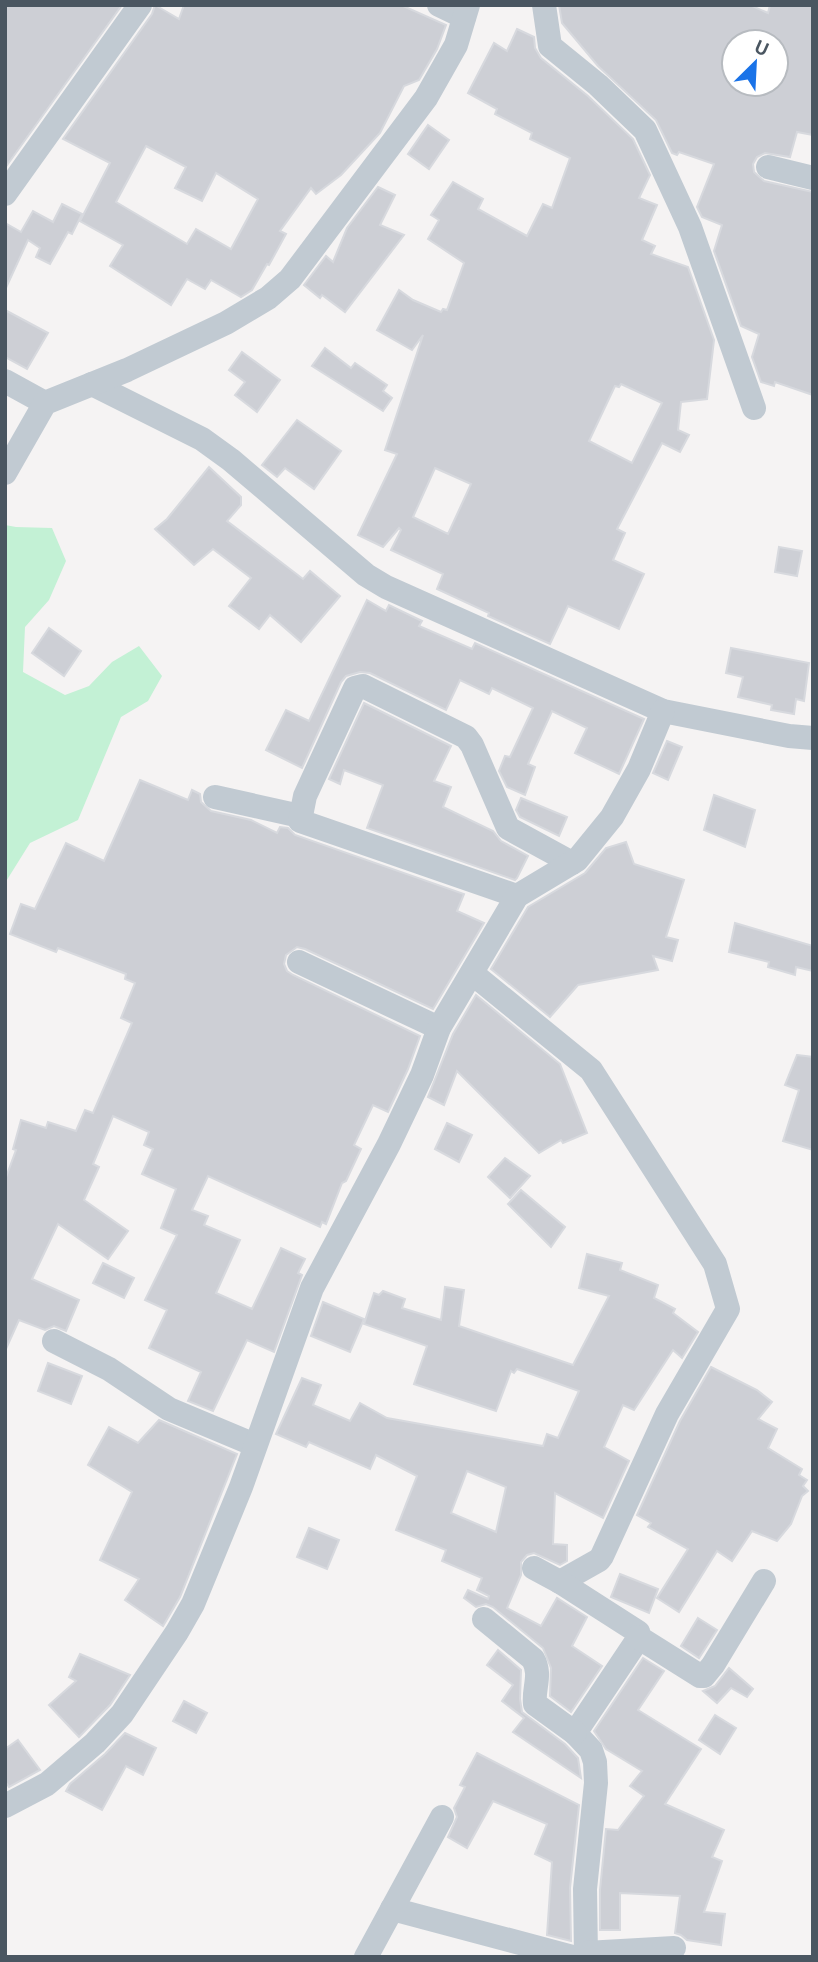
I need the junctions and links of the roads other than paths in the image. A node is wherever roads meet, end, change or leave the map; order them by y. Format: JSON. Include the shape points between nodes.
{"nodes":[{"id":1,"x":140,"y":5,"type":"edge"},
{"id":2,"x":439,"y":5,"type":"edge"},
{"id":3,"x":544,"y":5,"type":"edge"},
{"id":4,"x":466,"y":11,"type":"edge"},
{"id":5,"x":768,"y":167,"type":"dead end"},
{"id":6,"x":813,"y":177,"type":"edge"},
{"id":7,"x":5,"y":194,"type":"edge"},
{"id":8,"x":5,"y":381,"type":"edge"},
{"id":9,"x":93,"y":384,"type":"junction"},
{"id":10,"x":45,"y":403,"type":"junction"},
{"id":11,"x":754,"y":408,"type":"dead end"},
{"id":12,"x":5,"y":473,"type":"edge"},
{"id":13,"x":663,"y":711,"type":"junction"},
{"id":14,"x":813,"y":738,"type":"edge"},
{"id":15,"x":215,"y":797,"type":"dead end"},
{"id":16,"x":300,"y":816,"type":"junction"},
{"id":17,"x":572,"y":863,"type":"junction"},
{"id":18,"x":517,"y":896,"type":"junction"},
{"id":19,"x":299,"y":962,"type":"dead end"},
{"id":20,"x":472,"y":974,"type":"junction"},
{"id":21,"x":439,"y":1028,"type":"junction"},
{"id":22,"x":54,"y":1341,"type":"dead end"},
{"id":23,"x":255,"y":1445,"type":"junction"},
{"id":24,"x":534,"y":1568,"type":"dead end"},
{"id":25,"x":764,"y":1581,"type":"dead end"},
{"id":26,"x":560,"y":1582,"type":"junction"},
{"id":27,"x":484,"y":1619,"type":"dead end"},
{"id":28,"x":638,"y":1637,"type":"junction"},
{"id":29,"x":575,"y":1733,"type":"junction"},
{"id":30,"x":5,"y":1806,"type":"edge"},
{"id":31,"x":442,"y":1817,"type":"dead end"},
{"id":32,"x":392,"y":1909,"type":"junction"},
{"id":33,"x":674,"y":1948,"type":"dead end"},
{"id":34,"x":582,"y":1956,"type":"edge"},
{"id":35,"x":366,"y":1957,"type":"edge"}],
"edges":[{"from":1,"to":7,"type":"street"},
{"from":2,"to":4,"type":"street"},
{"from":3,"to":11,"type":"street","via":[[550,46],[645,130],[690,227]]},
{"from":4,"to":9,"type":"street","via":[[456,45],[419,108],[279,290],[226,323]]},
{"from":5,"to":6,"type":"street"},
{"from":8,"to":10,"type":"street"},
{"from":9,"to":10,"type":"street"},
{"from":9,"to":13,"type":"street","via":[[202,439],[366,575]]},
{"from":10,"to":12,"type":"street"},
{"from":13,"to":14,"type":"street"},
{"from":13,"to":17,"type":"street","via":[[623,800]]},
{"from":15,"to":16,"type":"street"},
{"from":16,"to":17,"type":"street","via":[[351,693],[359,685],[466,737],[508,828]]},
{"from":16,"to":18,"type":"street","via":[[301,821]]},
{"from":17,"to":18,"type":"street"},
{"from":18,"to":20,"type":"street"},
{"from":19,"to":21,"type":"street"},
{"from":20,"to":21,"type":"street"},
{"from":20,"to":26,"type":"street","via":[[591,1070],[715,1264],[728,1309],[667,1414],[602,1556]]},
{"from":21,"to":23,"type":"street","via":[[389,1144],[312,1288]]},
{"from":22,"to":23,"type":"street","via":[[109,1369],[169,1409]]},
{"from":23,"to":30,"type":"street","via":[[193,1604],[164,1653],[95,1743],[47,1784]]},
{"from":24,"to":26,"type":"street"},
{"from":25,"to":28,"type":"street","via":[[704,1676]]},
{"from":26,"to":28,"type":"street","via":[[638,1632]]},
{"from":27,"to":29,"type":"street","via":[[533,1659],[539,1680],[535,1704]]},
{"from":28,"to":29,"type":"street"},
{"from":29,"to":34,"type":"street","via":[[591,1750],[595,1772]]},
{"from":31,"to":32,"type":"street"},
{"from":32,"to":34,"type":"street"},
{"from":32,"to":35,"type":"street"},
{"from":33,"to":34,"type":"street"}]}
